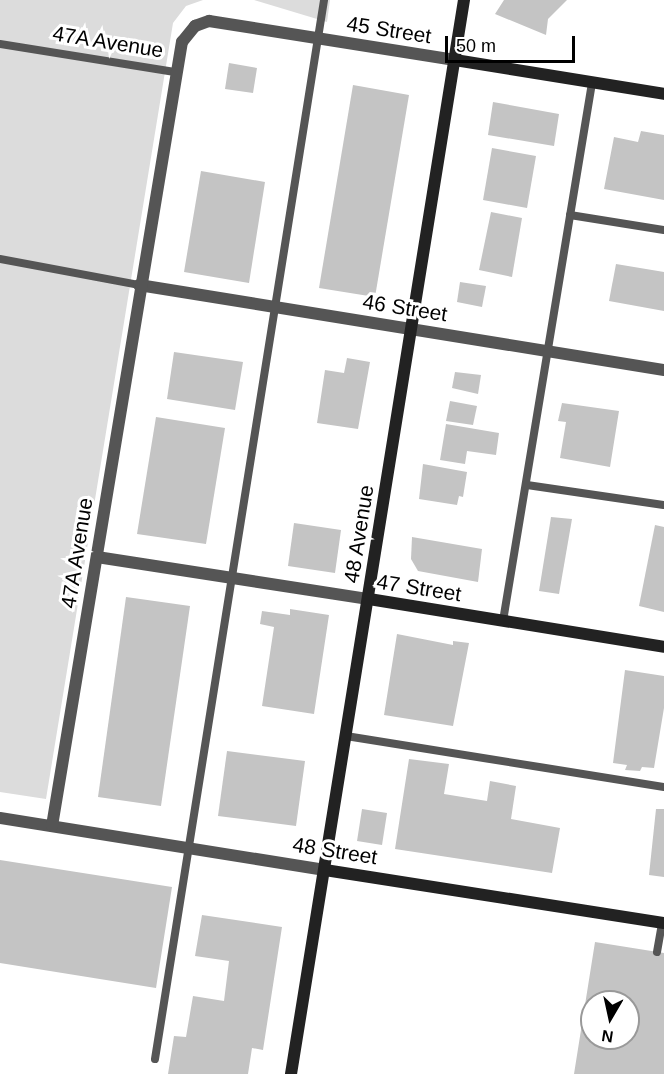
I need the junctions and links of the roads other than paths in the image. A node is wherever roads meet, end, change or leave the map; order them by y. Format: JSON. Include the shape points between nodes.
{"nodes":[{"id":1,"x":324,"y":0,"type":"edge"},
{"id":2,"x":464,"y":0,"type":"edge"},
{"id":3,"x":318,"y":38,"type":"junction"},
{"id":4,"x":0,"y":44,"type":"edge"},
{"id":5,"x":455,"y":60,"type":"junction"},
{"id":6,"x":175,"y":72,"type":"junction"},
{"id":7,"x":592,"y":82,"type":"junction"},
{"id":8,"x":664,"y":94,"type":"edge"},
{"id":9,"x":570,"y":215,"type":"junction"},
{"id":10,"x":664,"y":230,"type":"edge"},
{"id":11,"x":0,"y":259,"type":"edge"},
{"id":12,"x":140,"y":285,"type":"junction"},
{"id":13,"x":276,"y":307,"type":"junction"},
{"id":14,"x":412,"y":329,"type":"junction"},
{"id":15,"x":547,"y":351,"type":"junction"},
{"id":16,"x":664,"y":370,"type":"edge"},
{"id":17,"x":527,"y":485,"type":"junction"},
{"id":18,"x":664,"y":504,"type":"edge"},
{"id":19,"x":97,"y":557,"type":"junction"},
{"id":20,"x":230,"y":577,"type":"junction"},
{"id":21,"x":369,"y":599,"type":"junction"},
{"id":22,"x":503,"y":621,"type":"junction"},
{"id":23,"x":664,"y":647,"type":"edge"},
{"id":24,"x":346,"y":736,"type":"junction"},
{"id":25,"x":664,"y":787,"type":"edge"},
{"id":26,"x":0,"y":818,"type":"edge"},
{"id":27,"x":52,"y":826,"type":"junction"},
{"id":28,"x":187,"y":849,"type":"junction"},
{"id":29,"x":325,"y":870,"type":"junction"},
{"id":30,"x":663,"y":923,"type":"edge"},
{"id":31,"x":657,"y":952,"type":"dead end"},
{"id":32,"x":155,"y":1059,"type":"dead end"},
{"id":33,"x":291,"y":1074,"type":"edge"}],
"edges":[{"from":1,"to":3,"type":"lane"},
{"from":2,"to":5,"type":"street","name":"48 Avenue"},
{"from":3,"to":5,"type":"street","name":"45 Street"},
{"from":3,"to":6,"type":"street","name":"45 Street","via":[[202,22],[182,42]]},
{"from":3,"to":13,"type":"lane"},
{"from":4,"to":6,"type":"lane","name":"47A Avenue"},
{"from":5,"to":7,"type":"street","name":"45 Street"},
{"from":5,"to":14,"type":"street","name":"48 Avenue"},
{"from":6,"to":12,"type":"street","name":"47A Avenue"},
{"from":7,"to":8,"type":"street","name":"45 Street"},
{"from":7,"to":9,"type":"lane"},
{"from":9,"to":10,"type":"lane"},
{"from":9,"to":15,"type":"lane"},
{"from":11,"to":12,"type":"lane"},
{"from":12,"to":13,"type":"street","name":"46 Street"},
{"from":12,"to":19,"type":"street","name":"47A Avenue"},
{"from":13,"to":14,"type":"street","name":"46 Street"},
{"from":13,"to":20,"type":"lane"},
{"from":14,"to":15,"type":"street","name":"46 Street"},
{"from":14,"to":21,"type":"street","name":"48 Avenue"},
{"from":15,"to":16,"type":"street","name":"46 Street"},
{"from":15,"to":17,"type":"lane"},
{"from":17,"to":18,"type":"lane"},
{"from":17,"to":22,"type":"lane"},
{"from":19,"to":20,"type":"street","name":"47 Street"},
{"from":19,"to":27,"type":"street","name":"47A Avenue"},
{"from":20,"to":21,"type":"street","name":"47 Street"},
{"from":20,"to":28,"type":"lane"},
{"from":21,"to":22,"type":"street","name":"47 Street"},
{"from":21,"to":24,"type":"street","name":"48 Avenue"},
{"from":22,"to":23,"type":"street","name":"47 Street"},
{"from":24,"to":25,"type":"lane"},
{"from":24,"to":29,"type":"street","name":"48 Avenue"},
{"from":26,"to":27,"type":"street","name":"48 Street"},
{"from":27,"to":28,"type":"street","name":"48 Street"},
{"from":28,"to":29,"type":"street","name":"48 Street"},
{"from":28,"to":32,"type":"lane"},
{"from":29,"to":30,"type":"street","name":"48 Street"},
{"from":29,"to":33,"type":"street","name":"48 Avenue"},
{"from":30,"to":31,"type":"lane"}]}
